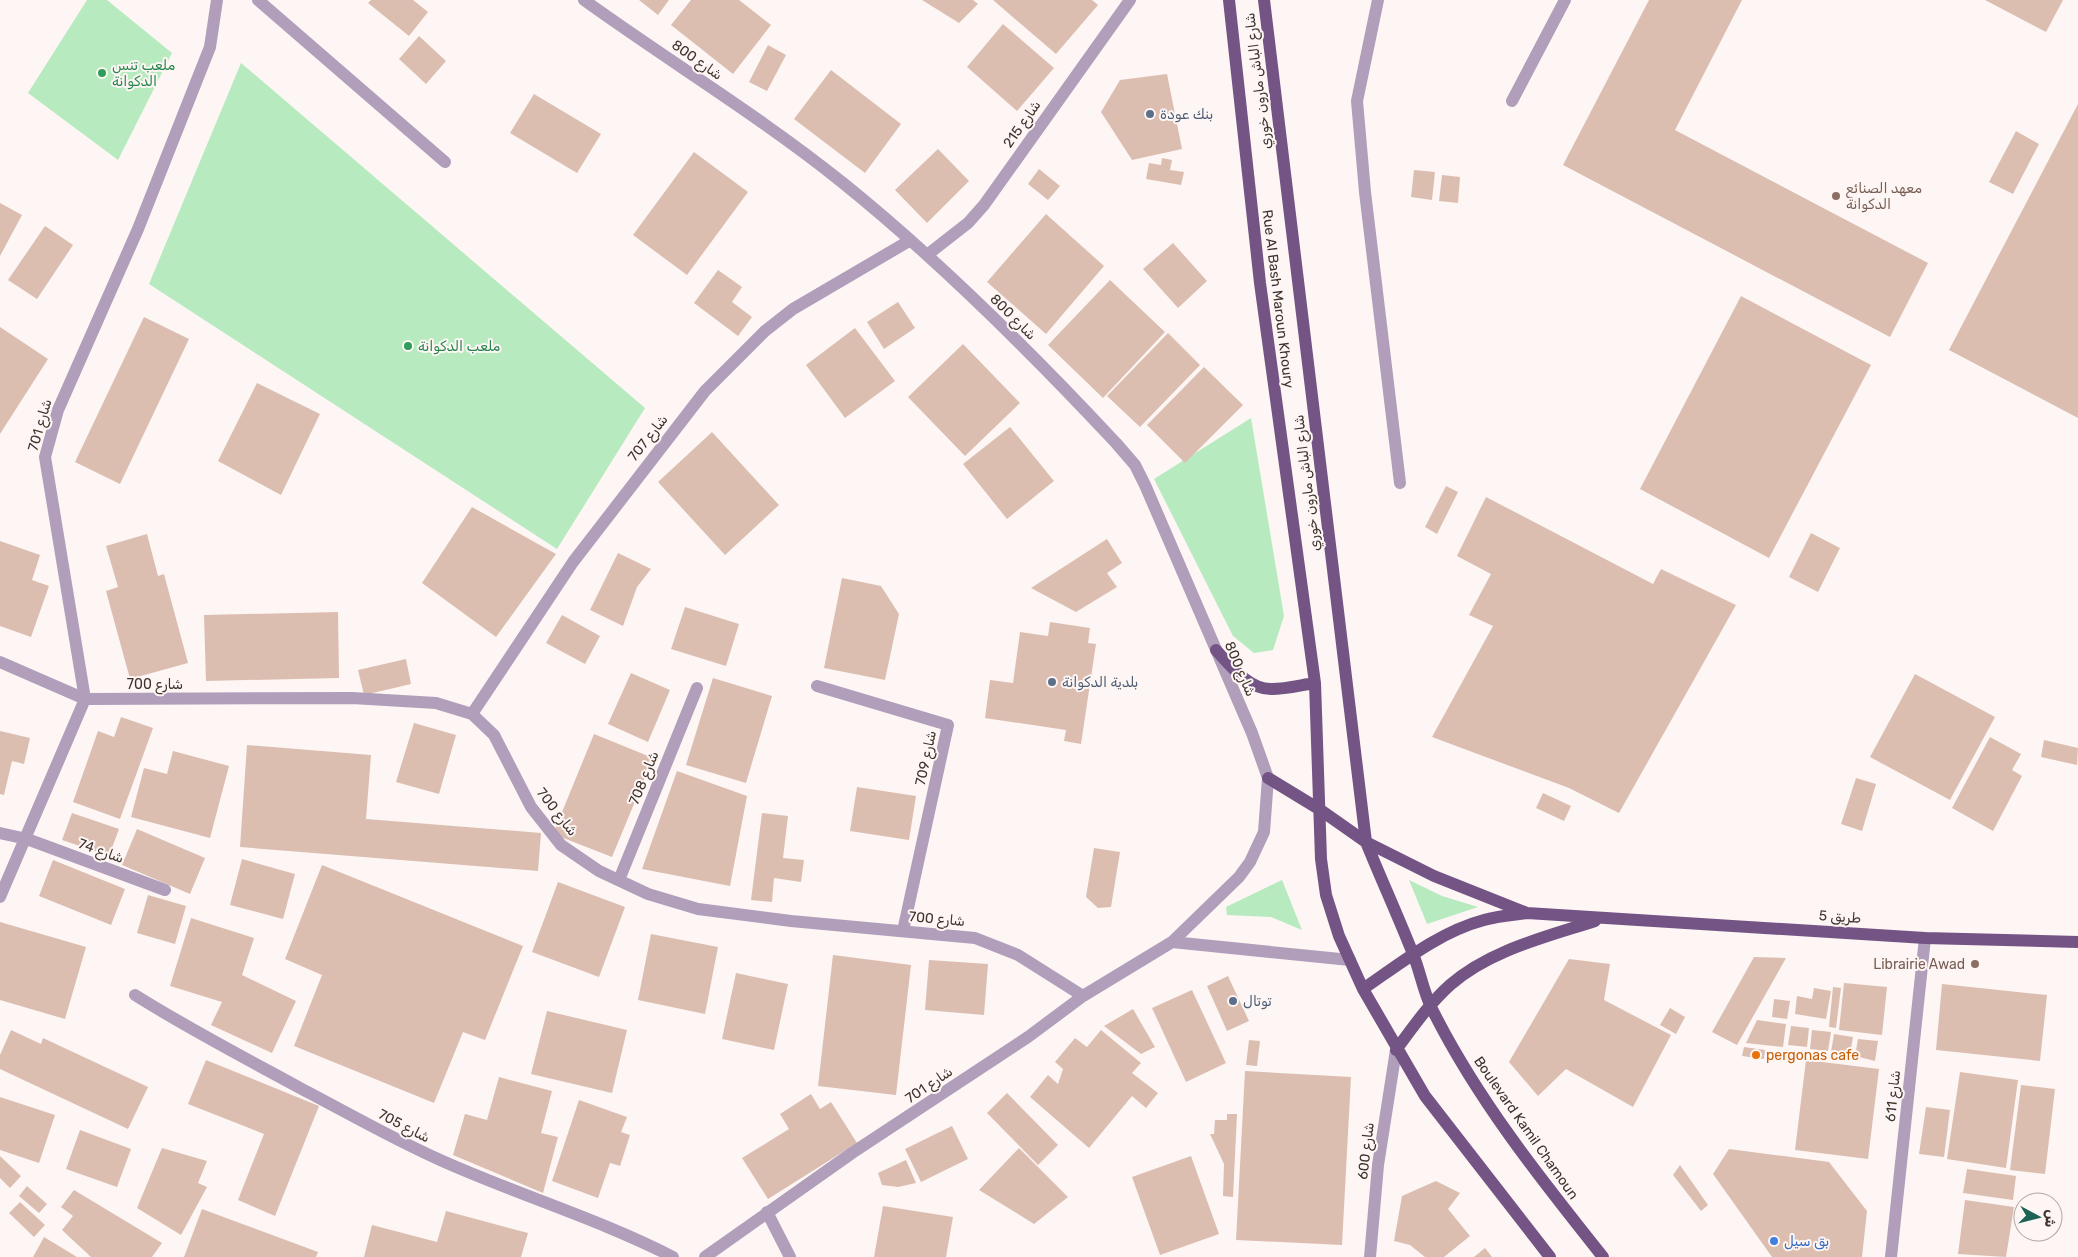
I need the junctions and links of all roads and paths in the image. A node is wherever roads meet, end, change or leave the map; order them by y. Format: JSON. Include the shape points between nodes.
{"nodes":[{"id":1,"x":217,"y":0,"type":"edge"},
{"id":2,"x":258,"y":0,"type":"edge"},
{"id":3,"x":586,"y":0,"type":"edge"},
{"id":4,"x":1130,"y":0,"type":"edge"},
{"id":5,"x":1229,"y":0,"type":"edge"},
{"id":6,"x":1264,"y":0,"type":"edge"},
{"id":7,"x":1378,"y":0,"type":"edge"},
{"id":8,"x":1565,"y":0,"type":"edge"},
{"id":9,"x":1512,"y":101,"type":"dead end"},
{"id":10,"x":445,"y":162,"type":"dead end"},
{"id":11,"x":909,"y":240,"type":"junction"},
{"id":12,"x":927,"y":255,"type":"junction"},
{"id":13,"x":1400,"y":483,"type":"dead end"},
{"id":14,"x":1216,"y":650,"type":"junction"},
{"id":15,"x":0,"y":662,"type":"edge"},
{"id":16,"x":1315,"y":683,"type":"junction"},
{"id":17,"x":817,"y":686,"type":"dead end"},
{"id":18,"x":697,"y":688,"type":"dead end"},
{"id":19,"x":85,"y":699,"type":"junction"},
{"id":20,"x":472,"y":714,"type":"junction"},
{"id":21,"x":1268,"y":778,"type":"junction"},
{"id":22,"x":1319,"y":809,"type":"junction"},
{"id":23,"x":0,"y":833,"type":"edge"},
{"id":24,"x":27,"y":839,"type":"junction"},
{"id":25,"x":1366,"y":842,"type":"junction"},
{"id":26,"x":619,"y":880,"type":"junction"},
{"id":27,"x":165,"y":890,"type":"dead end"},
{"id":28,"x":0,"y":897,"type":"edge"},
{"id":29,"x":1527,"y":913,"type":"junction"},
{"id":30,"x":1600,"y":919,"type":"junction"},
{"id":31,"x":903,"y":931,"type":"junction"},
{"id":32,"x":1925,"y":938,"type":"junction"},
{"id":33,"x":1172,"y":942,"type":"junction"},
{"id":34,"x":2078,"y":942,"type":"edge"},
{"id":35,"x":1413,"y":954,"type":"junction"},
{"id":36,"x":1350,"y":960,"type":"junction"},
{"id":37,"x":1364,"y":989,"type":"junction"},
{"id":38,"x":135,"y":995,"type":"dead end"},
{"id":39,"x":1083,"y":996,"type":"junction"},
{"id":40,"x":1430,"y":1005,"type":"junction"},
{"id":41,"x":1396,"y":1050,"type":"junction"},
{"id":42,"x":767,"y":1212,"type":"junction"},
{"id":43,"x":672,"y":1257,"type":"edge"},
{"id":44,"x":705,"y":1257,"type":"edge"},
{"id":45,"x":790,"y":1257,"type":"edge"},
{"id":46,"x":1370,"y":1257,"type":"edge"},
{"id":47,"x":1550,"y":1257,"type":"edge"},
{"id":48,"x":1602,"y":1257,"type":"edge"},
{"id":49,"x":1892,"y":1257,"type":"edge"}],
"edges":[{"from":1,"to":19,"type":"street","name":"شارع 701","via":[[210,47],[138,229],[58,410],[45,457]]},
{"from":2,"to":10,"type":"street"},
{"from":3,"to":11,"type":"street","name":"800 شارع","via":[[786,140]]},
{"from":4,"to":12,"type":"street","name":"شارع 215","via":[[984,204],[968,223]]},
{"from":5,"to":16,"type":"main road","name":"Rue Al Bash Maroun Khoury","via":[[1260,283]]},
{"from":6,"to":25,"type":"main road","name":"شارع الباش مارون خوري"},
{"from":7,"to":13,"type":"street","via":[[1357,101]]},
{"from":8,"to":9,"type":"street"},
{"from":11,"to":12,"type":"street","name":"800 شارع"},
{"from":11,"to":20,"type":"street","name":"شارع 707","via":[[793,308],[705,391],[573,562]]},
{"from":12,"to":14,"type":"street","name":"800 شارع","via":[[1053,378],[1135,465]]},
{"from":14,"to":16,"type":"main road","via":[[1239,675],[1271,689]]},
{"from":14,"to":21,"type":"street","name":"800 شارع"},
{"from":15,"to":19,"type":"street","name":"شارع 700"},
{"from":16,"to":22,"type":"main road","name":"Rue Al Bash Maroun Khoury"},
{"from":17,"to":31,"type":"street","name":"شارع 709","via":[[948,725]]},
{"from":18,"to":26,"type":"street","name":"شارع 708"},
{"from":19,"to":20,"type":"street","name":"شارع 700","via":[[352,698],[436,703]]},
{"from":19,"to":24,"type":"street"},
{"from":20,"to":26,"type":"street","name":"شارع 700","via":[[494,735],[531,807],[562,845]]},
{"from":21,"to":22,"type":"main road"},
{"from":21,"to":33,"type":"street","name":"شارع 701","via":[[1264,832],[1250,862],[1239,877]]},
{"from":22,"to":25,"type":"main road"},
{"from":22,"to":36,"type":"main road","name":"Rue Al Bash Maroun Khoury","via":[[1326,895]]},
{"from":23,"to":24,"type":"street","name":"شارع 74"},
{"from":24,"to":27,"type":"street","name":"شارع 74"},
{"from":24,"to":28,"type":"street"},
{"from":25,"to":29,"type":"main road","via":[[1434,876]]},
{"from":25,"to":35,"type":"main road","name":"شارع الباش مارون خوري"},
{"from":26,"to":31,"type":"street","name":"شارع 700","via":[[648,894],[698,908],[791,921]]},
{"from":29,"to":30,"type":"main road","name":"طريق 5"},
{"from":29,"to":35,"type":"main road","via":[[1485,919]]},
{"from":30,"to":32,"type":"main road","name":"طريق 5"},
{"from":30,"to":40,"type":"main road","via":[[1492,957],[1451,984]]},
{"from":31,"to":39,"type":"street","name":"شارع 700","via":[[976,938],[1018,955]]},
{"from":32,"to":34,"type":"main road","name":"طريق 5"},
{"from":32,"to":49,"type":"street","name":"شارع 611"},
{"from":33,"to":36,"type":"street"},
{"from":33,"to":39,"type":"street","name":"شارع 701"},
{"from":35,"to":37,"type":"main road"},
{"from":35,"to":40,"type":"main road","name":"Boulevard Kamil Chamoun"},
{"from":36,"to":37,"type":"main road","name":"Rue Al Bash Maroun Khoury"},
{"from":37,"to":41,"type":"main road"},
{"from":38,"to":43,"type":"street","name":"شارع 705","via":[[176,1021],[438,1159],[640,1240]]},
{"from":39,"to":42,"type":"street","name":"شارع 701","via":[[1028,1037]]},
{"from":40,"to":41,"type":"main road"},
{"from":40,"to":48,"type":"main road","name":"Boulevard Kamil Chamoun","via":[[1486,1101]]},
{"from":41,"to":46,"type":"street","name":"شارع 600","via":[[1378,1165]]},
{"from":41,"to":47,"type":"main road","via":[[1425,1096]]},
{"from":42,"to":44,"type":"street","name":"شارع 701"},
{"from":42,"to":45,"type":"street"}]}
